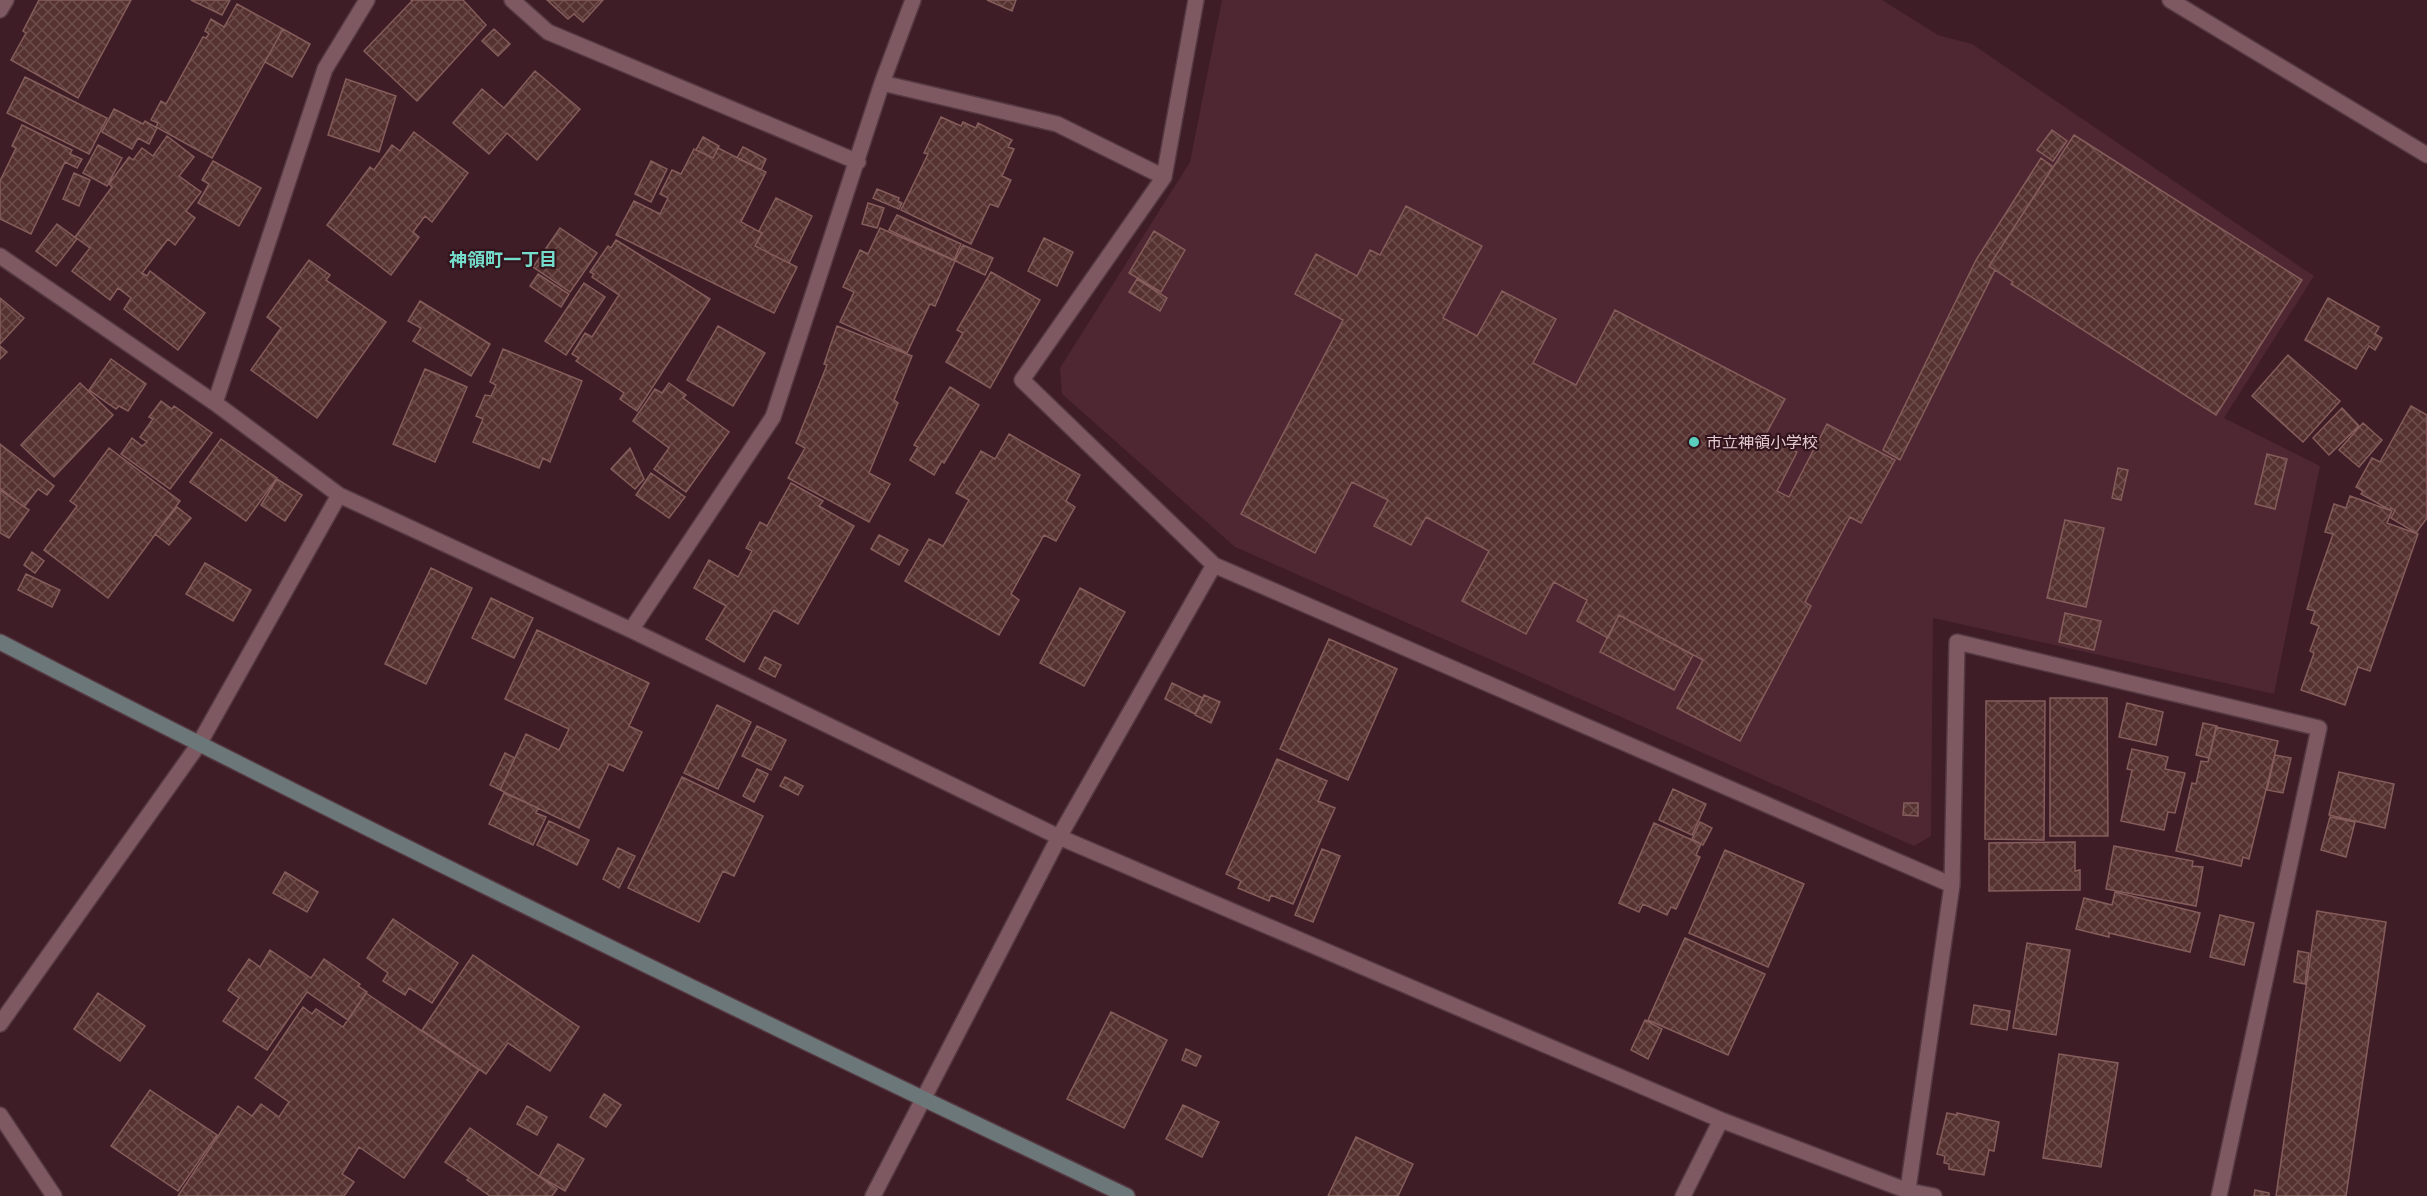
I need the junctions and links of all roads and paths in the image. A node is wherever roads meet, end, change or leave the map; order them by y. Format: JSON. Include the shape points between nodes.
{"nodes":[{"id":1,"x":6,"y":0,"type":"edge"},
{"id":2,"x":367,"y":0,"type":"edge"},
{"id":3,"x":512,"y":0,"type":"edge"},
{"id":4,"x":913,"y":0,"type":"edge"},
{"id":5,"x":1196,"y":0,"type":"edge"},
{"id":6,"x":2170,"y":0,"type":"edge"},
{"id":7,"x":0,"y":10,"type":"edge"},
{"id":8,"x":882,"y":83,"type":"junction"},
{"id":9,"x":2427,"y":155,"type":"edge"},
{"id":10,"x":858,"y":162,"type":"junction"},
{"id":11,"x":1164,"y":177,"type":"junction"},
{"id":12,"x":0,"y":256,"type":"edge"},
{"id":13,"x":215,"y":403,"type":"junction"},
{"id":14,"x":339,"y":495,"type":"junction"},
{"id":15,"x":1214,"y":565,"type":"junction"},
{"id":16,"x":631,"y":630,"type":"junction"},
{"id":17,"x":0,"y":642,"type":"edge"},
{"id":18,"x":199,"y":744,"type":"junction"},
{"id":19,"x":1059,"y":837,"type":"junction"},
{"id":20,"x":1952,"y":885,"type":"junction"},
{"id":21,"x":0,"y":1024,"type":"edge"},
{"id":22,"x":924,"y":1099,"type":"junction"},
{"id":23,"x":0,"y":1115,"type":"edge"},
{"id":24,"x":1721,"y":1120,"type":"junction"},
{"id":25,"x":1907,"y":1193,"type":"edge"},
{"id":26,"x":54,"y":1196,"type":"edge"},
{"id":27,"x":873,"y":1196,"type":"edge"},
{"id":28,"x":1127,"y":1196,"type":"edge"},
{"id":29,"x":1683,"y":1196,"type":"edge"},
{"id":30,"x":1934,"y":1196,"type":"edge"},
{"id":31,"x":2219,"y":1196,"type":"edge"}],
"edges":[{"from":1,"to":7,"type":"street"},
{"from":2,"to":13,"type":"street","via":[[325,69]]},
{"from":3,"to":10,"type":"street","via":[[548,32]]},
{"from":4,"to":8,"type":"street"},
{"from":5,"to":11,"type":"street"},
{"from":6,"to":9,"type":"street"},
{"from":8,"to":10,"type":"street"},
{"from":8,"to":11,"type":"street","via":[[1057,124]]},
{"from":10,"to":16,"type":"street","via":[[773,417]]},
{"from":11,"to":15,"type":"street","via":[[1022,380]]},
{"from":12,"to":13,"type":"street"},
{"from":13,"to":14,"type":"street"},
{"from":14,"to":16,"type":"street"},
{"from":14,"to":18,"type":"street"},
{"from":15,"to":19,"type":"street"},
{"from":15,"to":20,"type":"street"},
{"from":16,"to":19,"type":"street"},
{"from":17,"to":18,"type":"street"},
{"from":18,"to":21,"type":"street"},
{"from":18,"to":22,"type":"street"},
{"from":19,"to":22,"type":"street"},
{"from":19,"to":24,"type":"street"},
{"from":20,"to":25,"type":"street"},
{"from":20,"to":31,"type":"street","via":[[1957,642],[2319,728]]},
{"from":22,"to":27,"type":"street"},
{"from":22,"to":28,"type":"street"},
{"from":23,"to":26,"type":"street"},
{"from":24,"to":25,"type":"street"},
{"from":24,"to":29,"type":"street"},
{"from":25,"to":30,"type":"street"}]}
